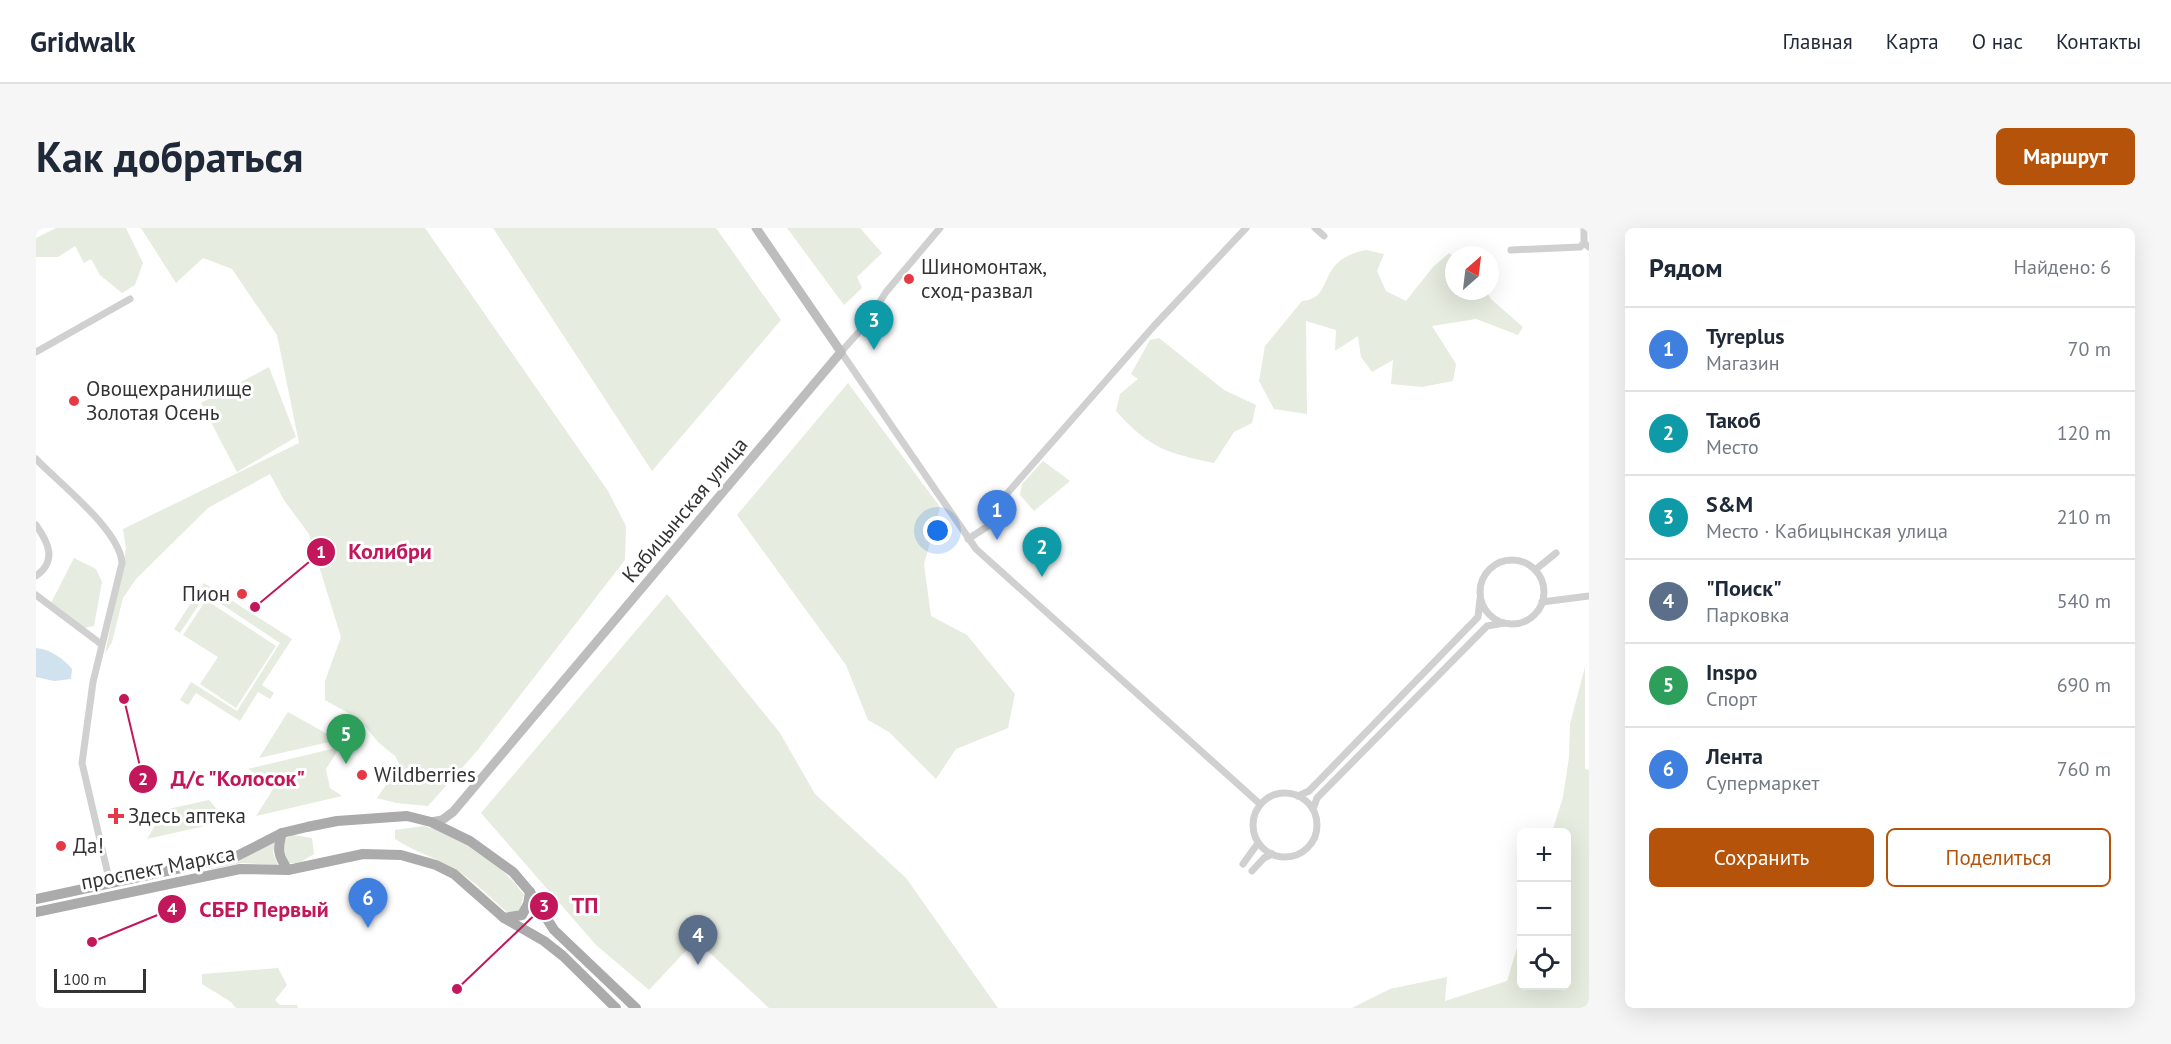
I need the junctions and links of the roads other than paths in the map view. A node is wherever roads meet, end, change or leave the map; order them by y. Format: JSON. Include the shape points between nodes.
{"nodes":[{"id":1,"x":756,"y":228,"type":"edge"},
{"id":2,"x":940,"y":228,"type":"edge"},
{"id":3,"x":1246,"y":228,"type":"edge"},
{"id":4,"x":1315,"y":228,"type":"edge"},
{"id":5,"x":1584,"y":228,"type":"edge"},
{"id":6,"x":1324,"y":236,"type":"dead end"},
{"id":7,"x":1586,"y":245,"type":"edge"},
{"id":8,"x":1511,"y":250,"type":"dead end"},
{"id":9,"x":130,"y":299,"type":"dead end"},
{"id":10,"x":36,"y":352,"type":"edge"},
{"id":11,"x":841,"y":352,"type":"junction"},
{"id":12,"x":36,"y":459,"type":"edge"},
{"id":13,"x":36,"y":525,"type":"edge"},
{"id":14,"x":968,"y":539,"type":"junction"},
{"id":15,"x":1556,"y":553,"type":"dead end"},
{"id":16,"x":1535,"y":570,"type":"junction"},
{"id":17,"x":36,"y":576,"type":"edge"},
{"id":18,"x":36,"y":595,"type":"edge"},
{"id":19,"x":1589,"y":596,"type":"edge"},
{"id":20,"x":1480,"y":599,"type":"junction"},
{"id":21,"x":1542,"y":602,"type":"junction"},
{"id":22,"x":1504,"y":623,"type":"junction"},
{"id":23,"x":101,"y":644,"type":"junction"},
{"id":24,"x":1298,"y":796,"type":"junction"},
{"id":25,"x":1260,"y":804,"type":"junction"},
{"id":26,"x":1313,"y":809,"type":"junction"},
{"id":27,"x":453,"y":812,"type":"junction"},
{"id":28,"x":431,"y":822,"type":"junction"},
{"id":29,"x":453,"y":832,"type":"junction"},
{"id":30,"x":282,"y":833,"type":"junction"},
{"id":31,"x":1258,"y":843,"type":"junction"},
{"id":32,"x":1272,"y":854,"type":"junction"},
{"id":33,"x":1243,"y":864,"type":"dead end"},
{"id":34,"x":288,"y":870,"type":"junction"},
{"id":35,"x":1252,"y":871,"type":"dead end"},
{"id":36,"x":110,"y":883,"type":"junction"},
{"id":37,"x":79,"y":889,"type":"junction"},
{"id":38,"x":530,"y":892,"type":"junction"},
{"id":39,"x":36,"y":899,"type":"edge"},
{"id":40,"x":82,"y":903,"type":"junction"},
{"id":41,"x":36,"y":912,"type":"edge"},
{"id":42,"x":504,"y":918,"type":"junction"},
{"id":43,"x":625,"y":997,"type":"junction"},
{"id":44,"x":615,"y":1008,"type":"edge"},
{"id":45,"x":636,"y":1008,"type":"edge"}],
"edges":[{"from":1,"to":11,"type":"street"},
{"from":2,"to":11,"type":"street","name":"Кабицынская улица"},
{"from":3,"to":14,"type":"street","via":[[1153,327],[1005,497],[999,519]]},
{"from":4,"to":6,"type":"street"},
{"from":5,"to":7,"type":"street"},
{"from":7,"to":8,"type":"street"},
{"from":9,"to":10,"type":"street"},
{"from":11,"to":14,"type":"street"},
{"from":11,"to":27,"type":"street","name":"Кабицынская улица"},
{"from":12,"to":23,"type":"street","via":[[101,524],[121,552],[122,563]]},
{"from":13,"to":17,"type":"street","via":[[50,554],[46,566]]},
{"from":14,"to":25,"type":"street"},
{"from":15,"to":16,"type":"street"},
{"from":16,"to":20,"type":"street","via":[[1520,561],[1497,563],[1484,576]]},
{"from":16,"to":21,"type":"street","via":[[1543,585]]},
{"from":18,"to":23,"type":"street"},
{"from":19,"to":21,"type":"street"},
{"from":20,"to":22,"type":"street","via":[[1491,616]]},
{"from":20,"to":24,"type":"street","via":[[1478,617],[1309,791]]},
{"from":21,"to":22,"type":"street","via":[[1527,620]]},
{"from":22,"to":26,"type":"street","via":[[1487,626],[1317,798]]},
{"from":23,"to":36,"type":"street","via":[[82,763]]},
{"from":24,"to":25,"type":"street","via":[[1281,793]]},
{"from":24,"to":26,"type":"street"},
{"from":25,"to":31,"type":"street","via":[[1253,826]]},
{"from":26,"to":32,"type":"street","via":[[1317,827],[1306,849],[1290,856]]},
{"from":27,"to":28,"type":"street"},
{"from":27,"to":29,"type":"street"},
{"from":28,"to":29,"type":"main road","name":"проспект Маркса"},
{"from":28,"to":30,"type":"main road","name":"проспект Маркса","via":[[407,816],[380,817]]},
{"from":29,"to":38,"type":"main road","name":"проспект Маркса","via":[[477,844],[513,872]]},
{"from":30,"to":34,"type":"main road","via":[[277,847]]},
{"from":30,"to":36,"type":"main road","name":"проспект Маркса","via":[[237,856]]},
{"from":31,"to":32,"type":"street"},
{"from":31,"to":33,"type":"street"},
{"from":32,"to":35,"type":"street"},
{"from":34,"to":40,"type":"main road","name":"проспект Маркса","via":[[240,869]]},
{"from":34,"to":42,"type":"main road","name":"проспект Маркса","via":[[363,854],[401,855],[454,874]]},
{"from":36,"to":37,"type":"main road","name":"проспект Маркса"},
{"from":37,"to":39,"type":"main road","name":"проспект Маркса"},
{"from":37,"to":40,"type":"main road"},
{"from":38,"to":42,"type":"main road","via":[[522,915]]},
{"from":38,"to":43,"type":"main road","name":"проспект Маркса","via":[[554,930]]},
{"from":40,"to":41,"type":"main road","name":"проспект Маркса"},
{"from":42,"to":44,"type":"main road","name":"проспект Маркса","via":[[544,941]]},
{"from":43,"to":44,"type":"main road"},
{"from":43,"to":45,"type":"main road","name":"проспект Маркса"}]}
